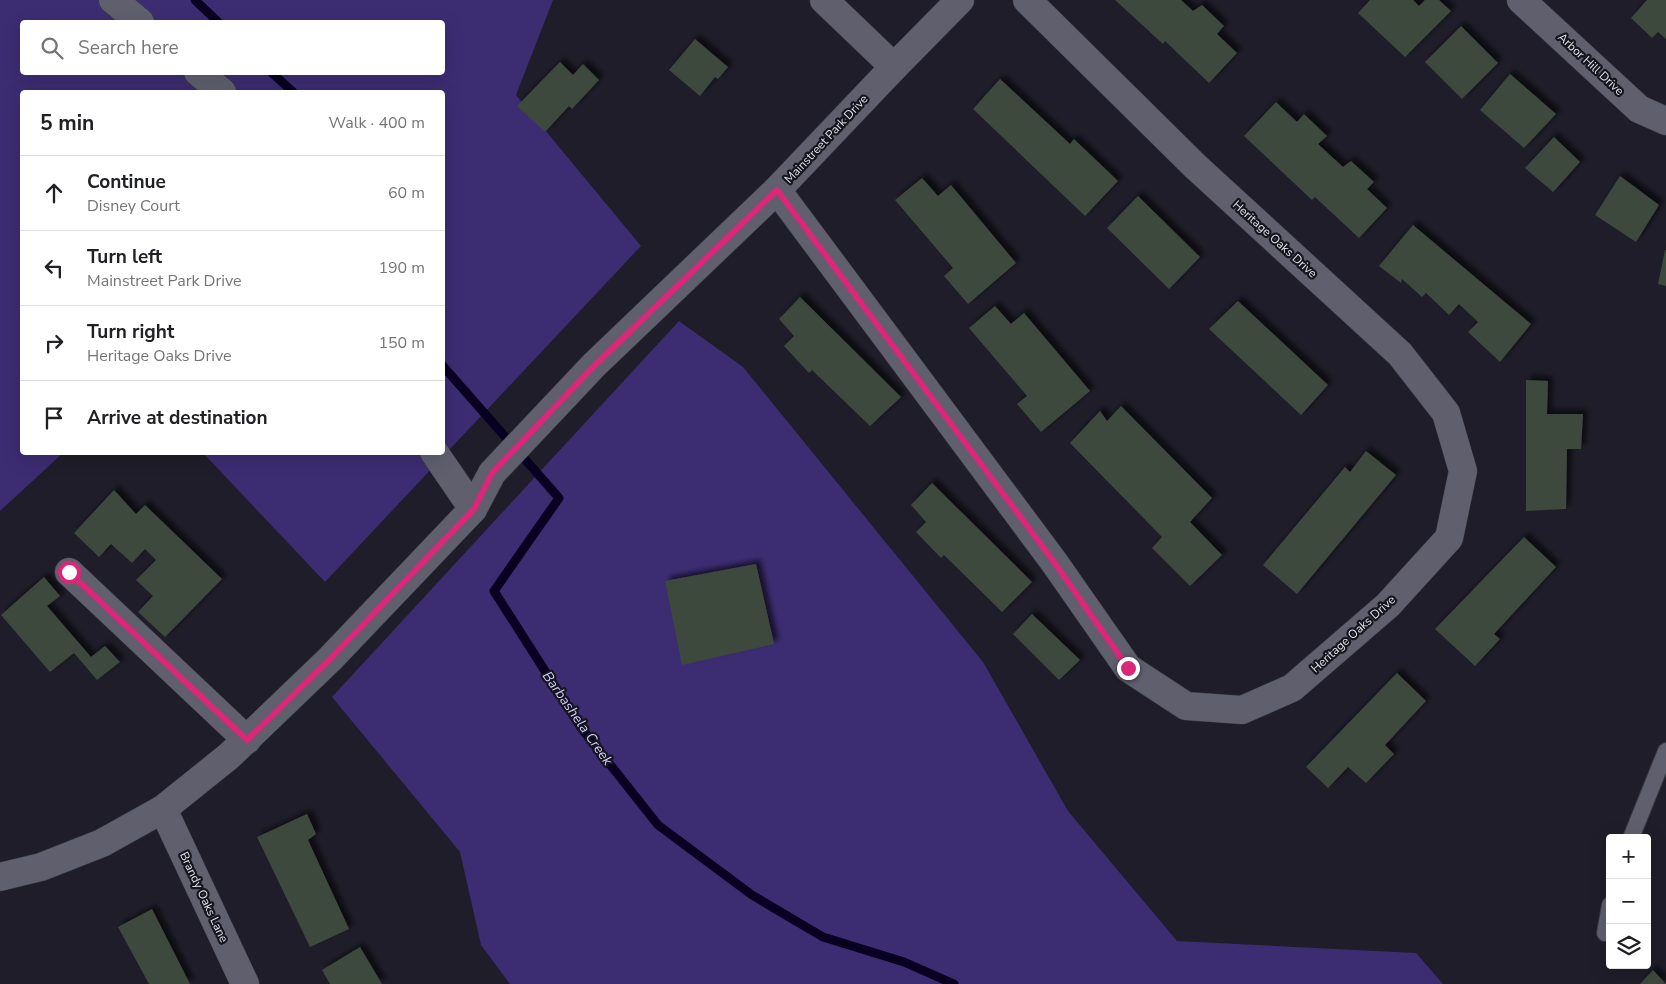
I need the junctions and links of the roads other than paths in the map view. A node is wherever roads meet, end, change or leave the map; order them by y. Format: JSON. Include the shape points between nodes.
{"nodes":[{"id":1,"x":113,"y":0,"type":"edge"},
{"id":2,"x":824,"y":0,"type":"edge"},
{"id":3,"x":960,"y":0,"type":"edge"},
{"id":4,"x":1027,"y":0,"type":"edge"},
{"id":5,"x":1522,"y":0,"type":"edge"},
{"id":6,"x":138,"y":20,"type":"edge"},
{"id":7,"x":894,"y":67,"type":"junction"},
{"id":8,"x":202,"y":75,"type":"edge"},
{"id":9,"x":220,"y":90,"type":"edge"},
{"id":10,"x":1666,"y":121,"type":"edge"},
{"id":11,"x":777,"y":190,"type":"junction"},
{"id":12,"x":436,"y":455,"type":"edge"},
{"id":13,"x":474,"y":509,"type":"junction"},
{"id":14,"x":69,"y":572,"type":"dead end"},
{"id":15,"x":247,"y":740,"type":"junction"},
{"id":16,"x":1666,"y":751,"type":"edge"},
{"id":17,"x":163,"y":809,"type":"junction"},
{"id":18,"x":1633,"y":834,"type":"edge"},
{"id":19,"x":0,"y":877,"type":"edge"},
{"id":20,"x":1607,"y":924,"type":"edge"},
{"id":21,"x":1605,"y":933,"type":"dead end"},
{"id":22,"x":245,"y":984,"type":"edge"}],
"edges":[{"from":1,"to":6,"type":"street"},
{"from":2,"to":7,"type":"street"},
{"from":3,"to":7,"type":"street","name":"Mainstreet Park Drive"},
{"from":4,"to":11,"type":"street","name":"Heritage Oaks Drive","via":[[1195,166],[1400,354],[1446,413],[1463,472],[1449,538],[1388,605],[1292,688],[1242,710],[1186,706],[1128,668],[1054,562]]},
{"from":5,"to":10,"type":"street","name":"Arbor Hill Drive","via":[[1639,109]]},
{"from":7,"to":11,"type":"street","name":"Mainstreet Park Drive"},
{"from":8,"to":9,"type":"street"},
{"from":11,"to":13,"type":"street","name":"Mainstreet Park Drive","via":[[594,366],[492,473]]},
{"from":12,"to":13,"type":"street"},
{"from":13,"to":15,"type":"street","name":"Mainstreet Park Drive"},
{"from":14,"to":15,"type":"street"},
{"from":15,"to":17,"type":"street","name":"Mainstreet Park Drive"},
{"from":16,"to":18,"type":"lane"},
{"from":17,"to":19,"type":"street","name":"Mainstreet Park Drive","via":[[102,843],[41,867]]},
{"from":17,"to":22,"type":"street","name":"Brandy Oaks Lane"},
{"from":20,"to":21,"type":"lane"}]}
